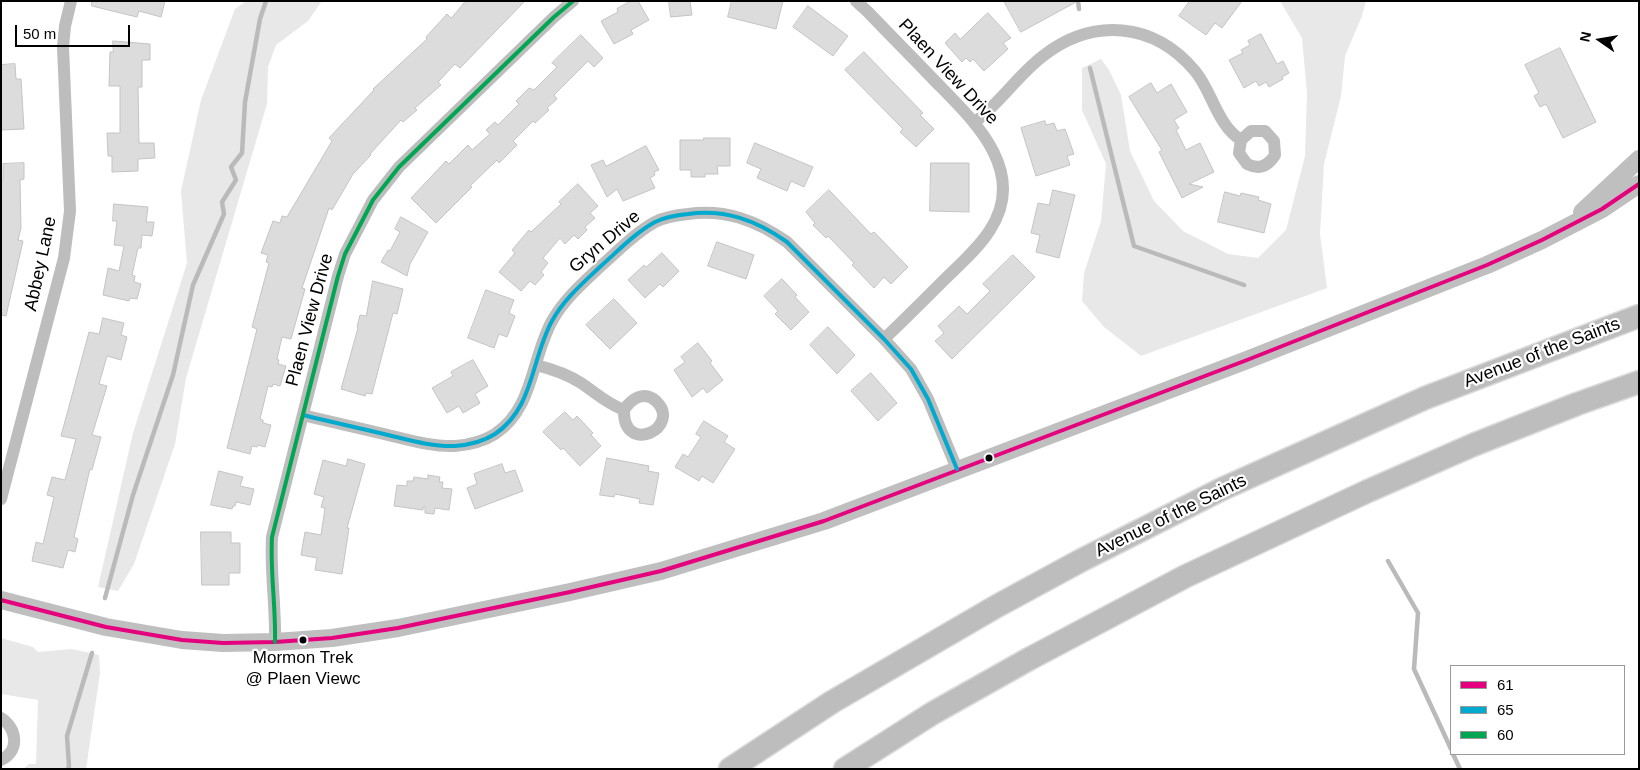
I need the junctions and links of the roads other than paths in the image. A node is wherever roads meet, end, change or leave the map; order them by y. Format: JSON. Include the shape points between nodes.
{"nodes":[{"id":1,"x":71,"y":1,"type":"edge"},
{"id":2,"x":573,"y":1,"type":"edge"},
{"id":3,"x":856,"y":1,"type":"edge"},
{"id":4,"x":975,"y":122,"type":"junction"},
{"id":5,"x":1241,"y":140,"type":"dead end"},
{"id":6,"x":1639,"y":159,"type":"edge"},
{"id":7,"x":1639,"y":184,"type":"edge"},
{"id":8,"x":1564,"y":228,"type":"junction"},
{"id":9,"x":1639,"y":308,"type":"edge"},
{"id":10,"x":1639,"y":316,"type":"edge"},
{"id":11,"x":884,"y":339,"type":"junction"},
{"id":12,"x":1553,"y":348,"type":"junction"},
{"id":13,"x":536,"y":365,"type":"junction"},
{"id":14,"x":1639,"y":382,"type":"edge"},
{"id":15,"x":1639,"y":396,"type":"edge"},
{"id":16,"x":624,"y":410,"type":"dead end"},
{"id":17,"x":303,"y":415,"type":"junction"},
{"id":18,"x":1473,"y":445,"type":"junction"},
{"id":19,"x":6,"y":460,"type":"edge"},
{"id":20,"x":957,"y":469,"type":"junction"},
{"id":21,"x":1,"y":499,"type":"edge"},
{"id":22,"x":1,"y":600,"type":"edge"},
{"id":23,"x":275,"y":642,"type":"junction"},
{"id":24,"x":1,"y":718,"type":"edge"},
{"id":25,"x":1,"y":760,"type":"edge"},
{"id":26,"x":730,"y":769,"type":"edge"},
{"id":27,"x":845,"y":769,"type":"edge"}],
"edges":[{"from":1,"to":19,"type":"street","name":"Abbey Lane","via":[[63,47],[70,211],[68,231],[64,258]]},
{"from":2,"to":17,"type":"street","name":"Plaen View Drive","via":[[400,167],[373,200],[345,254]]},
{"from":3,"to":4,"type":"street","name":"Plaen View Drive"},
{"from":4,"to":5,"type":"street","via":[[1059,44],[1107,29],[1135,31],[1175,50],[1199,75],[1225,124]]},
{"from":4,"to":11,"type":"street","name":"Plaen View Drive","via":[[989,142],[1000,168],[1003,193],[1000,209],[991,229],[968,256]]},
{"from":6,"to":8,"type":"main road"},
{"from":7,"to":8,"type":"main road","via":[[1602,209]]},
{"from":8,"to":20,"type":"main road","via":[[1487,266]]},
{"from":9,"to":12,"type":"highway"},
{"from":10,"to":12,"type":"highway","name":"Avenue of the Saints"},
{"from":11,"to":13,"type":"street","name":"Gryn Drive","via":[[787,242],[770,230],[727,214],[703,212],[675,215],[639,232],[580,286],[552,322]]},
{"from":11,"to":20,"type":"street","name":"Gryn Drive","via":[[922,385]]},
{"from":12,"to":26,"type":"highway","name":"Avenue of the Saints","via":[[1434,394],[1322,443],[1080,561],[869,680]]},
{"from":13,"to":16,"type":"street","via":[[566,375],[610,405]]},
{"from":13,"to":17,"type":"street","name":"Gryn Drive","via":[[524,401],[509,420],[494,434],[474,443],[454,446],[426,444]]},
{"from":14,"to":18,"type":"highway"},
{"from":15,"to":18,"type":"highway"},
{"from":17,"to":23,"type":"street","name":"Plaen View Drive","via":[[272,537],[270,560],[276,616]]},
{"from":18,"to":27,"type":"highway","via":[[1368,490],[1147,596],[1029,659]]},
{"from":19,"to":21,"type":"street","name":"Abbey Lane"},
{"from":20,"to":23,"type":"main road","via":[[824,520],[661,571],[398,628]]},
{"from":22,"to":23,"type":"main road","via":[[99,625],[182,640]]},
{"from":24,"to":25,"type":"street","via":[[14,732],[15,741],[12,751]]}]}
